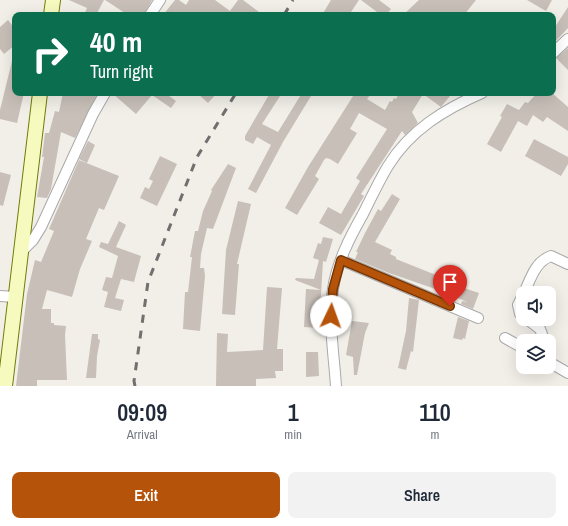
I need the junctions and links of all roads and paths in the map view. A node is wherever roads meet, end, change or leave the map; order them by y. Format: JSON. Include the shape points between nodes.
{"nodes":[{"id":1,"x":53,"y":0,"type":"edge"},
{"id":2,"x":160,"y":0,"type":"edge"},
{"id":3,"x":51,"y":12,"type":"edge"},
{"id":4,"x":152,"y":12,"type":"edge"},
{"id":5,"x":568,"y":39,"type":"edge"},
{"id":6,"x":556,"y":50,"type":"edge"},
{"id":7,"x":40,"y":96,"type":"edge"},
{"id":8,"x":103,"y":96,"type":"edge"},
{"id":9,"x":474,"y":96,"type":"edge"},
{"id":10,"x":22,"y":251,"type":"junction"},
{"id":11,"x":341,"y":260,"type":"junction"},
{"id":12,"x":568,"y":264,"type":"edge"},
{"id":13,"x":527,"y":286,"type":"edge"},
{"id":14,"x":0,"y":296,"type":"edge"},
{"id":15,"x":15,"y":297,"type":"junction"},
{"id":16,"x":478,"y":318,"type":"dead end"},
{"id":17,"x":536,"y":326,"type":"edge"},
{"id":18,"x":542,"y":334,"type":"edge"},
{"id":19,"x":505,"y":338,"type":"dead end"},
{"id":20,"x":516,"y":344,"type":"edge"},
{"id":21,"x":556,"y":366,"type":"edge"},
{"id":22,"x":568,"y":373,"type":"edge"},
{"id":23,"x":5,"y":386,"type":"edge"},
{"id":24,"x":336,"y":386,"type":"edge"}],
"edges":[{"from":1,"to":3,"type":"street"},
{"from":2,"to":4,"type":"street"},
{"from":5,"to":6,"type":"street"},
{"from":7,"to":10,"type":"street"},
{"from":8,"to":10,"type":"street","via":[[41,227]]},
{"from":9,"to":11,"type":"street","via":[[461,101],[431,120],[405,144],[389,165]]},
{"from":10,"to":15,"type":"street"},
{"from":11,"to":16,"type":"street"},
{"from":11,"to":24,"type":"street","via":[[333,289],[331,316]]},
{"from":12,"to":13,"type":"street","via":[[551,256],[543,259]]},
{"from":14,"to":15,"type":"street"},
{"from":15,"to":23,"type":"street"},
{"from":17,"to":18,"type":"street"},
{"from":19,"to":20,"type":"street"},
{"from":21,"to":22,"type":"street"}]}
